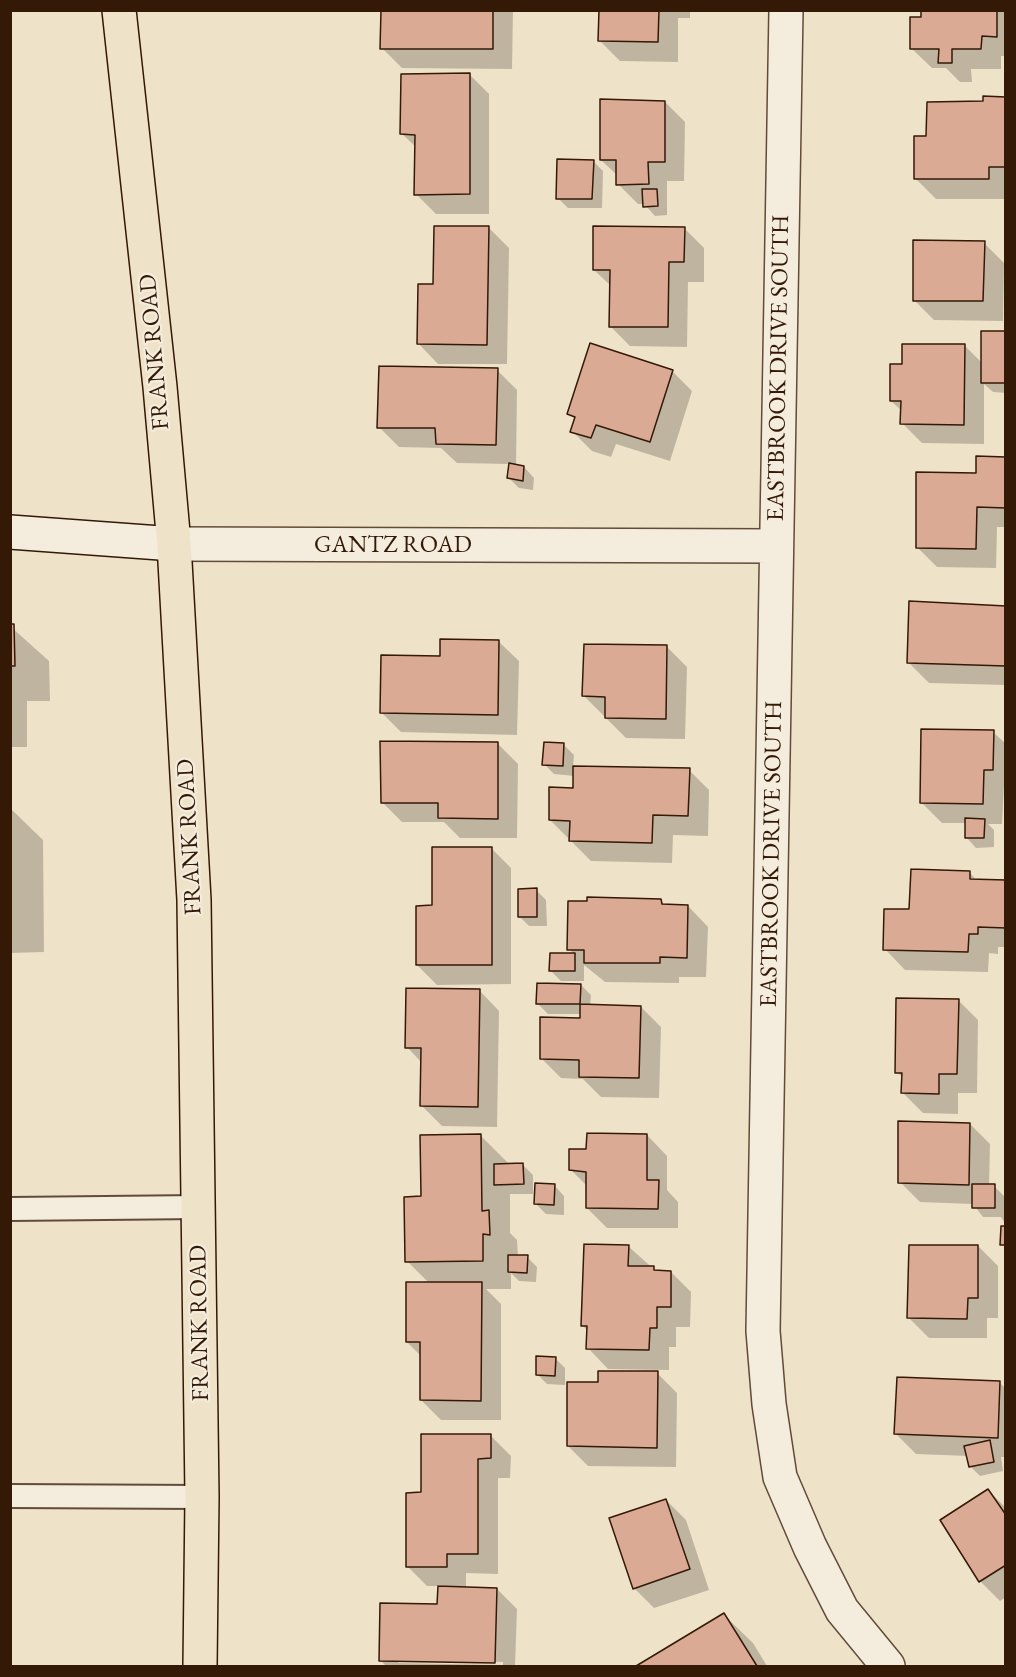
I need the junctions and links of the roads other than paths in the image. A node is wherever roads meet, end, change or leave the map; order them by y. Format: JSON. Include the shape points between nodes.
{"nodes":[{"id":1,"x":119,"y":10,"type":"edge"},
{"id":2,"x":786,"y":10,"type":"edge"},
{"id":3,"x":10,"y":531,"type":"edge"},
{"id":4,"x":174,"y":544,"type":"junction"},
{"id":5,"x":776,"y":546,"type":"junction"},
{"id":6,"x":198,"y":1207,"type":"junction"},
{"id":7,"x":10,"y":1209,"type":"edge"},
{"id":8,"x":10,"y":1496,"type":"edge"},
{"id":9,"x":202,"y":1497,"type":"junction"},
{"id":10,"x":200,"y":1666,"type":"edge"},
{"id":11,"x":888,"y":1666,"type":"edge"}],
"edges":[{"from":1,"to":4,"type":"main road","name":"FRANK ROAD"},
{"from":2,"to":5,"type":"street","name":"EASTBROOK DRIVE SOUTH"},
{"from":3,"to":4,"type":"street","name":"GANTZ ROAD"},
{"from":4,"to":5,"type":"street","name":"GANTZ ROAD"},
{"from":4,"to":6,"type":"main road","name":"FRANK ROAD","via":[[194,900]]},
{"from":5,"to":11,"type":"street","name":"EASTBROOK DRIVE SOUTH","via":[[763,1331],[768,1404],[780,1477],[810,1547],[842,1610]]},
{"from":6,"to":7,"type":"lane"},
{"from":6,"to":9,"type":"main road","name":"FRANK ROAD"},
{"from":8,"to":9,"type":"lane"},
{"from":9,"to":10,"type":"main road","name":"FRANK ROAD"}]}
